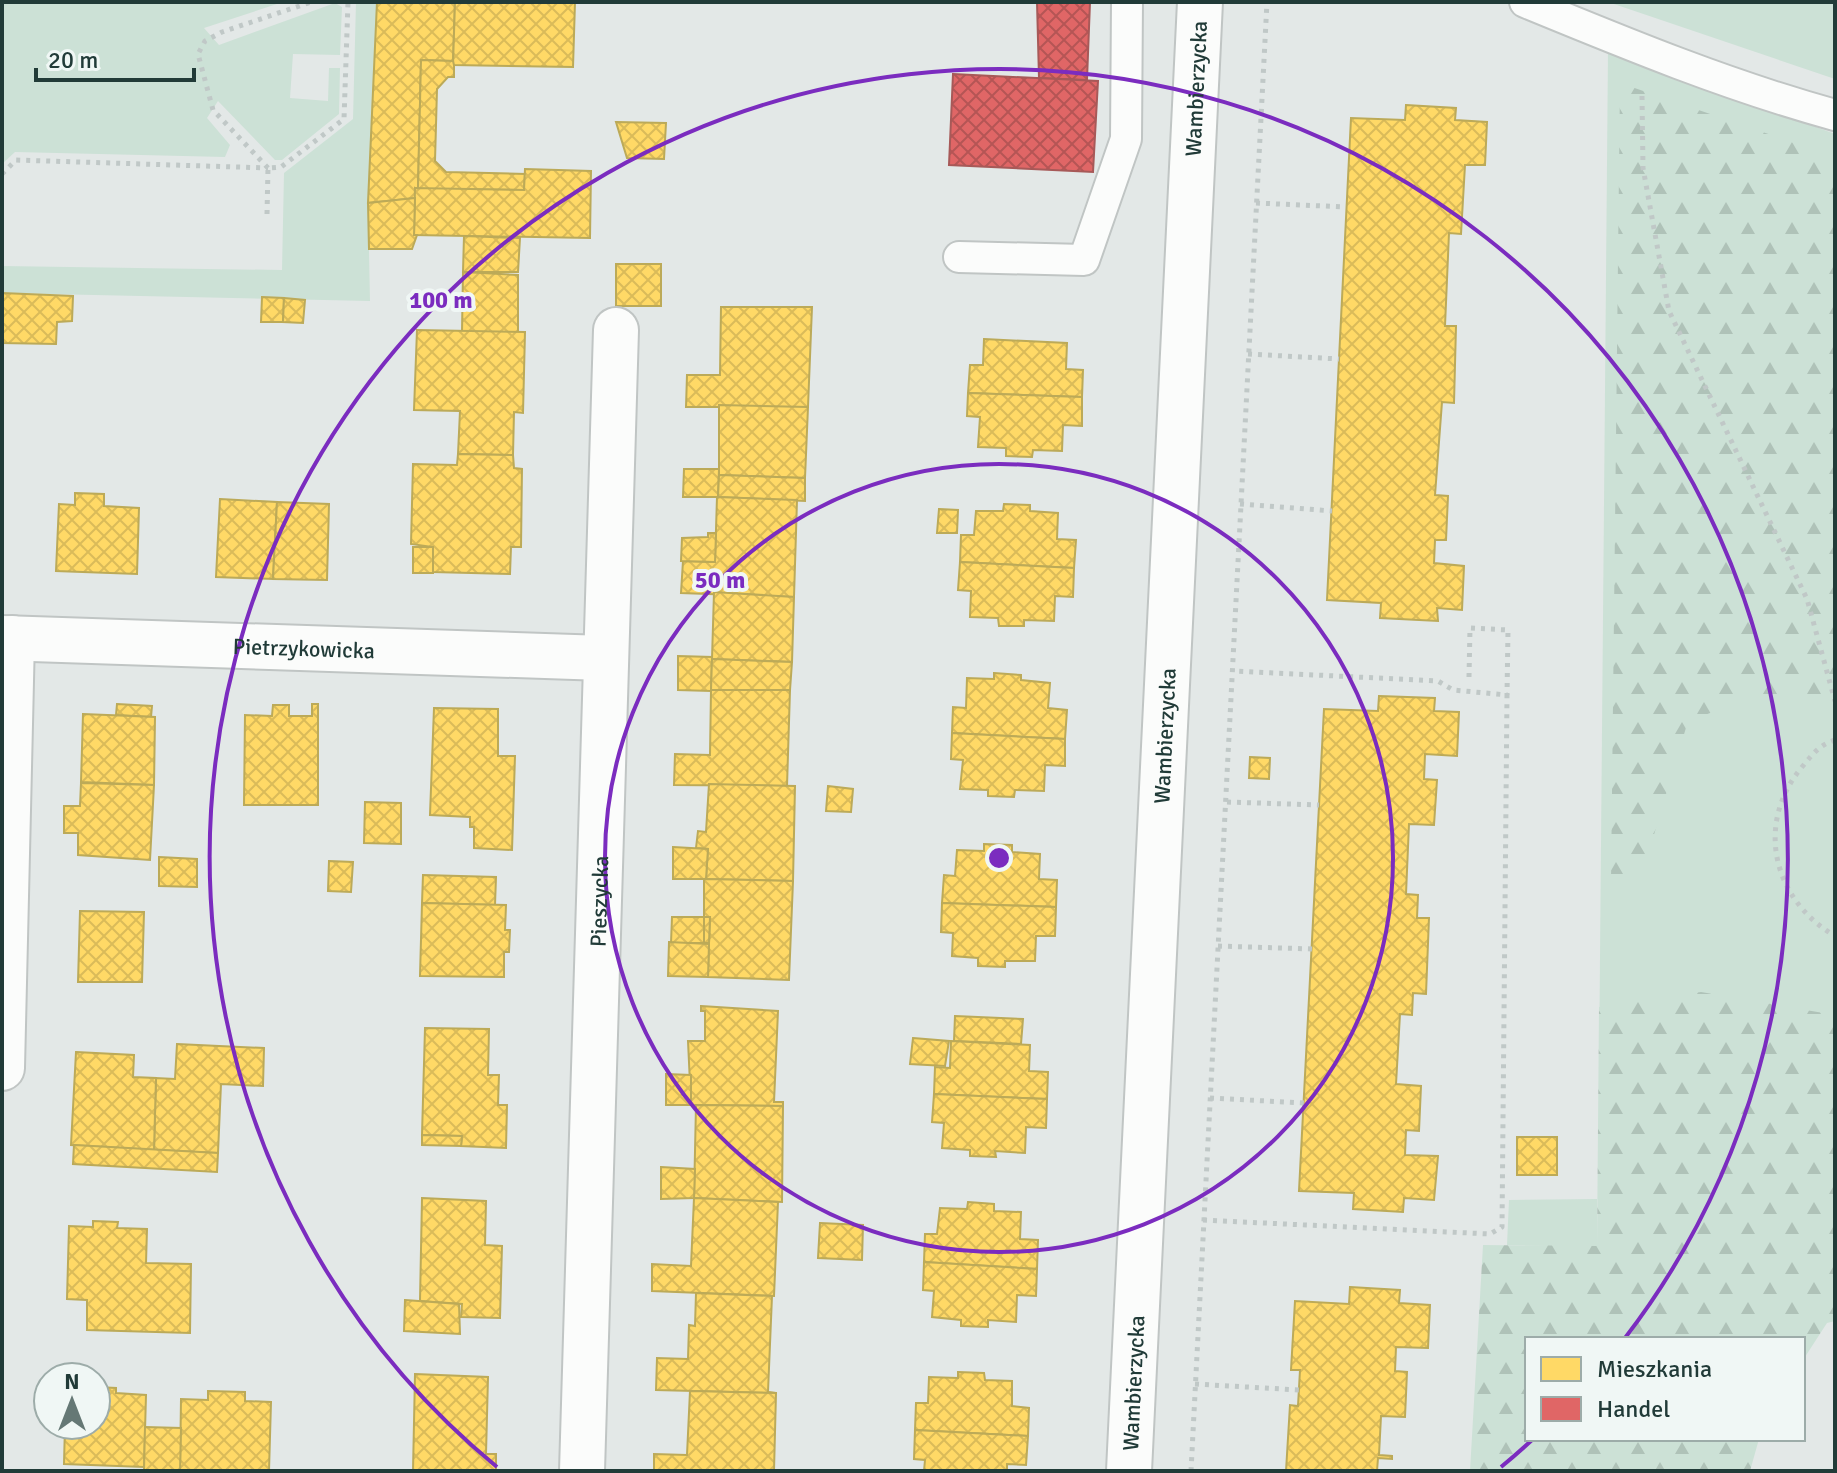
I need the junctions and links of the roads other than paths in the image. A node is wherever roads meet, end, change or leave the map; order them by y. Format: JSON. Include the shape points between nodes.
{"nodes":[{"id":1,"x":1127,"y":2,"type":"edge"},
{"id":2,"x":1200,"y":2,"type":"edge"},
{"id":3,"x":1525,"y":2,"type":"edge"},
{"id":4,"x":1835,"y":115,"type":"edge"},
{"id":5,"x":959,"y":257,"type":"dead end"},
{"id":6,"x":616,"y":330,"type":"dead end"},
{"id":7,"x":7,"y":638,"type":"edge"},
{"id":8,"x":604,"y":658,"type":"junction"},
{"id":9,"x":2,"y":1068,"type":"edge"},
{"id":10,"x":582,"y":1471,"type":"edge"},
{"id":11,"x":1129,"y":1471,"type":"edge"}],
"edges":[{"from":1,"to":5,"type":"lane","via":[[1126,139],[1084,260]]},
{"from":2,"to":11,"type":"street","name":"Wambierzycka"},
{"from":3,"to":4,"type":"lane","via":[[1647,53]]},
{"from":6,"to":8,"type":"street","name":"Pieszycka"},
{"from":7,"to":8,"type":"street","name":"Pietrzykowicka"},
{"from":7,"to":9,"type":"street"},
{"from":8,"to":10,"type":"street","name":"Pieszycka"}]}
